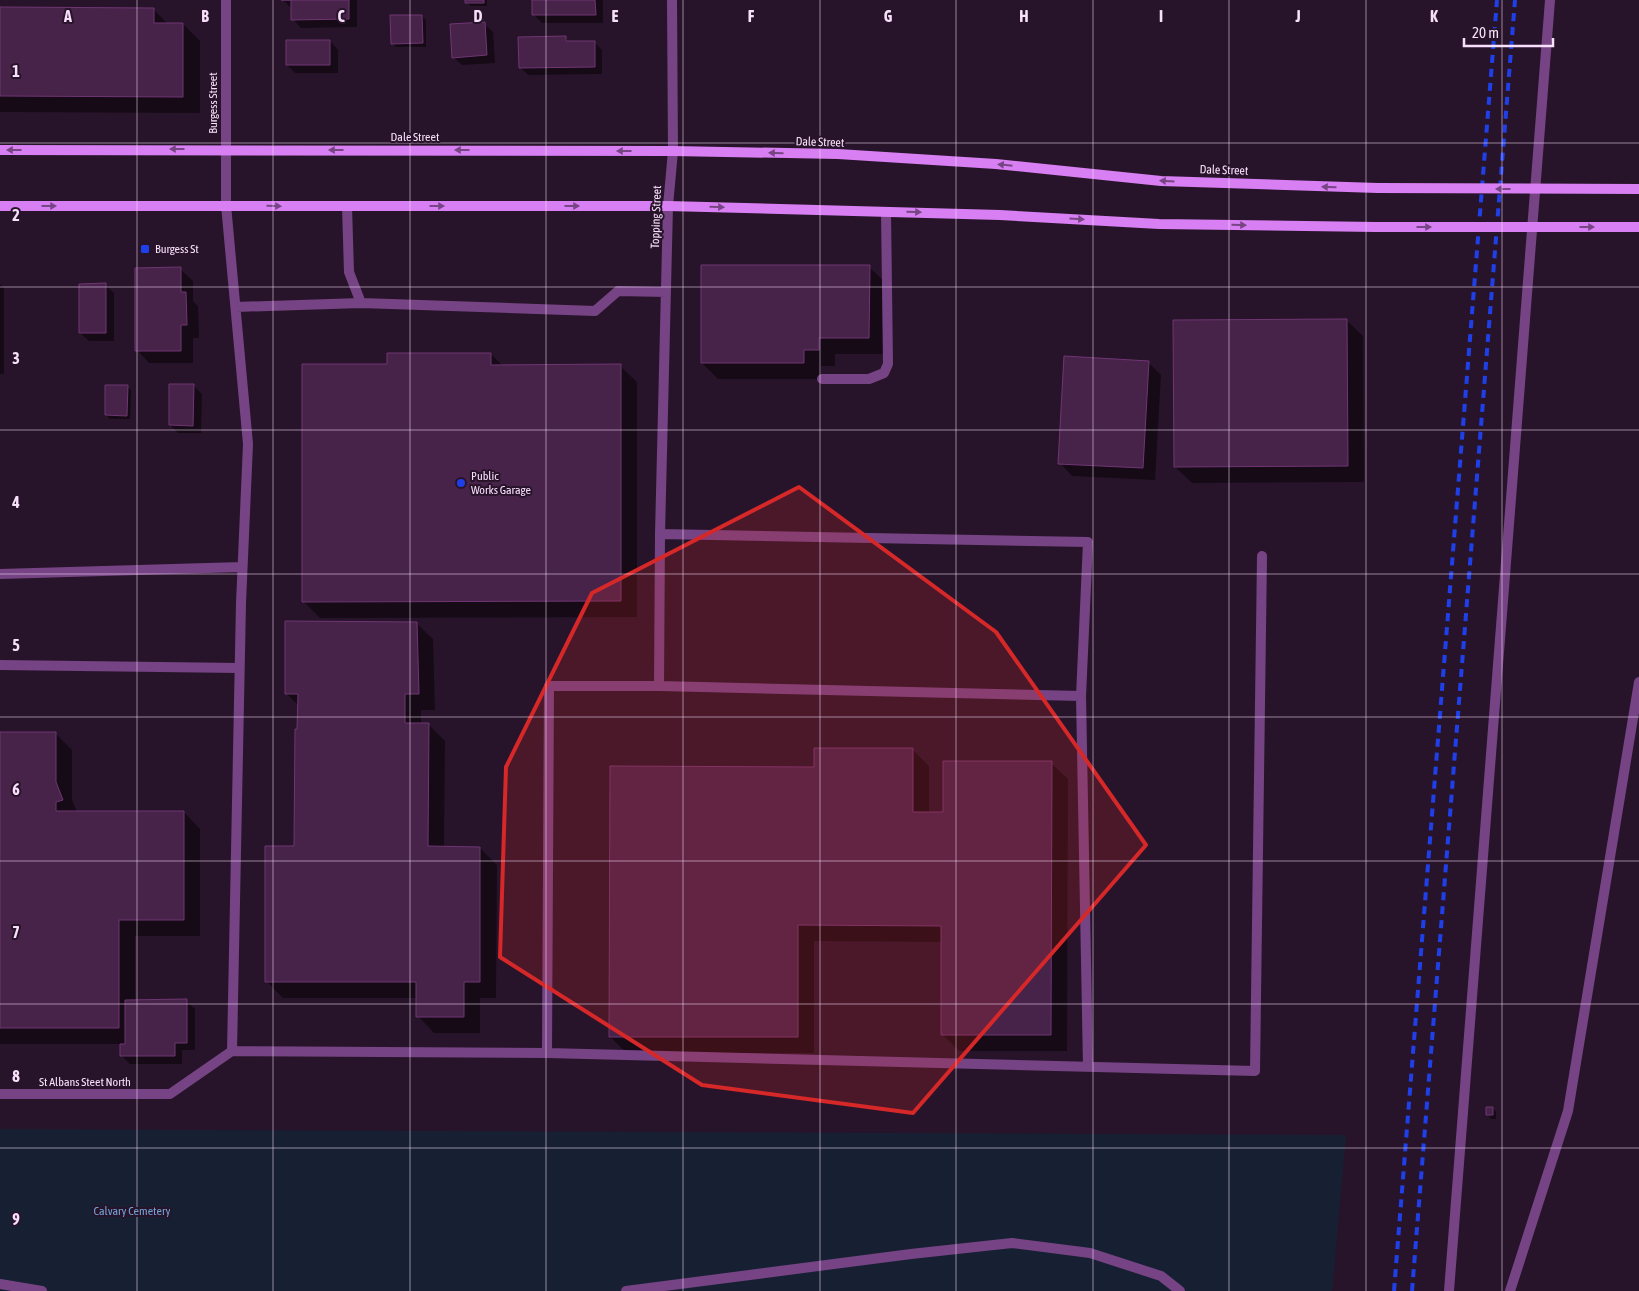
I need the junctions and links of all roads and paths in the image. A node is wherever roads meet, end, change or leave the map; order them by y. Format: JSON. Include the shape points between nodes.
{"nodes":[{"id":1,"x":226,"y":0,"type":"edge"},
{"id":2,"x":672,"y":0,"type":"edge"},
{"id":3,"x":1550,"y":0,"type":"edge"},
{"id":4,"x":226,"y":149,"type":"junction"},
{"id":5,"x":0,"y":150,"type":"edge"},
{"id":6,"x":673,"y":151,"type":"junction"},
{"id":7,"x":1639,"y":189,"type":"edge"},
{"id":8,"x":226,"y":205,"type":"junction"},
{"id":9,"x":0,"y":206,"type":"edge"},
{"id":10,"x":347,"y":206,"type":"junction"},
{"id":11,"x":668,"y":206,"type":"junction"},
{"id":12,"x":886,"y":212,"type":"junction"},
{"id":13,"x":1639,"y":227,"type":"edge"},
{"id":14,"x":666,"y":292,"type":"junction"},
{"id":15,"x":361,"y":303,"type":"junction"},
{"id":16,"x":236,"y":307,"type":"junction"},
{"id":17,"x":822,"y":379,"type":"dead end"},
{"id":18,"x":660,"y":534,"type":"junction"},
{"id":19,"x":1262,"y":556,"type":"dead end"},
{"id":20,"x":242,"y":567,"type":"junction"},
{"id":21,"x":0,"y":574,"type":"edge"},
{"id":22,"x":0,"y":665,"type":"edge"},
{"id":23,"x":239,"y":668,"type":"junction"},
{"id":24,"x":1639,"y":682,"type":"edge"},
{"id":25,"x":659,"y":686,"type":"junction"},
{"id":26,"x":1082,"y":696,"type":"junction"},
{"id":27,"x":232,"y":1051,"type":"junction"},
{"id":28,"x":547,"y":1053,"type":"junction"},
{"id":29,"x":1088,"y":1067,"type":"junction"},
{"id":30,"x":0,"y":1094,"type":"edge"},
{"id":31,"x":0,"y":1284,"type":"edge"},
{"id":32,"x":42,"y":1291,"type":"edge"},
{"id":33,"x":626,"y":1291,"type":"edge"},
{"id":34,"x":1180,"y":1291,"type":"edge"},
{"id":35,"x":1448,"y":1291,"type":"edge"},
{"id":36,"x":1510,"y":1291,"type":"edge"}],
"edges":[{"from":1,"to":4,"type":"street","name":"Burgess Street"},
{"from":2,"to":6,"type":"street","name":"Topping Street"},
{"from":3,"to":35,"type":"street"},
{"from":4,"to":5,"type":"main road","name":"Dale Street","one_way":true},
{"from":6,"to":4,"type":"main road","name":"Dale Street","one_way":true},
{"from":4,"to":8,"type":"street","name":"Burgess Street"},
{"from":7,"to":6,"type":"main road","name":"Dale Street","one_way":true,"bridge":true,"via":[[1378,188],[1161,181],[996,164],[838,154]]},
{"from":6,"to":11,"type":"street","name":"Topping Street"},
{"from":9,"to":8,"type":"main road","one_way":true},
{"from":8,"to":10,"type":"main road","one_way":true},
{"from":8,"to":16,"type":"street","name":"Burgess Street"},
{"from":10,"to":11,"type":"main road","one_way":true},
{"from":10,"to":15,"type":"street","via":[[349,272]]},
{"from":11,"to":12,"type":"main road","one_way":true},
{"from":11,"to":14,"type":"street","name":"Topping Street"},
{"from":12,"to":13,"type":"main road","one_way":true,"bridge":true,"via":[[1159,224]]},
{"from":12,"to":17,"type":"street","via":[[888,364],[884,374],[869,379]]},
{"from":14,"to":15,"type":"street","via":[[618,291],[595,310]]},
{"from":14,"to":18,"type":"street","name":"Topping Street"},
{"from":15,"to":16,"type":"street"},
{"from":16,"to":20,"type":"street","name":"Burgess Street","via":[[248,444]]},
{"from":18,"to":25,"type":"street","name":"Topping Street"},
{"from":18,"to":26,"type":"street","via":[[1088,542]]},
{"from":19,"to":29,"type":"street","via":[[1255,1071]]},
{"from":20,"to":21,"type":"street"},
{"from":20,"to":23,"type":"street","name":"Burgess Street"},
{"from":22,"to":23,"type":"street"},
{"from":23,"to":27,"type":"street","name":"Burgess Street"},
{"from":24,"to":36,"type":"street","via":[[1568,1111]]},
{"from":25,"to":26,"type":"street"},
{"from":25,"to":28,"type":"street","via":[[549,686]]},
{"from":26,"to":29,"type":"street"},
{"from":27,"to":28,"type":"street"},
{"from":27,"to":30,"type":"street","name":"St Albans Steet North","via":[[170,1094]]},
{"from":28,"to":29,"type":"street"},
{"from":31,"to":32,"type":"street"},
{"from":33,"to":34,"type":"street","via":[[1012,1243],[1090,1253],[1161,1276]]}]}
